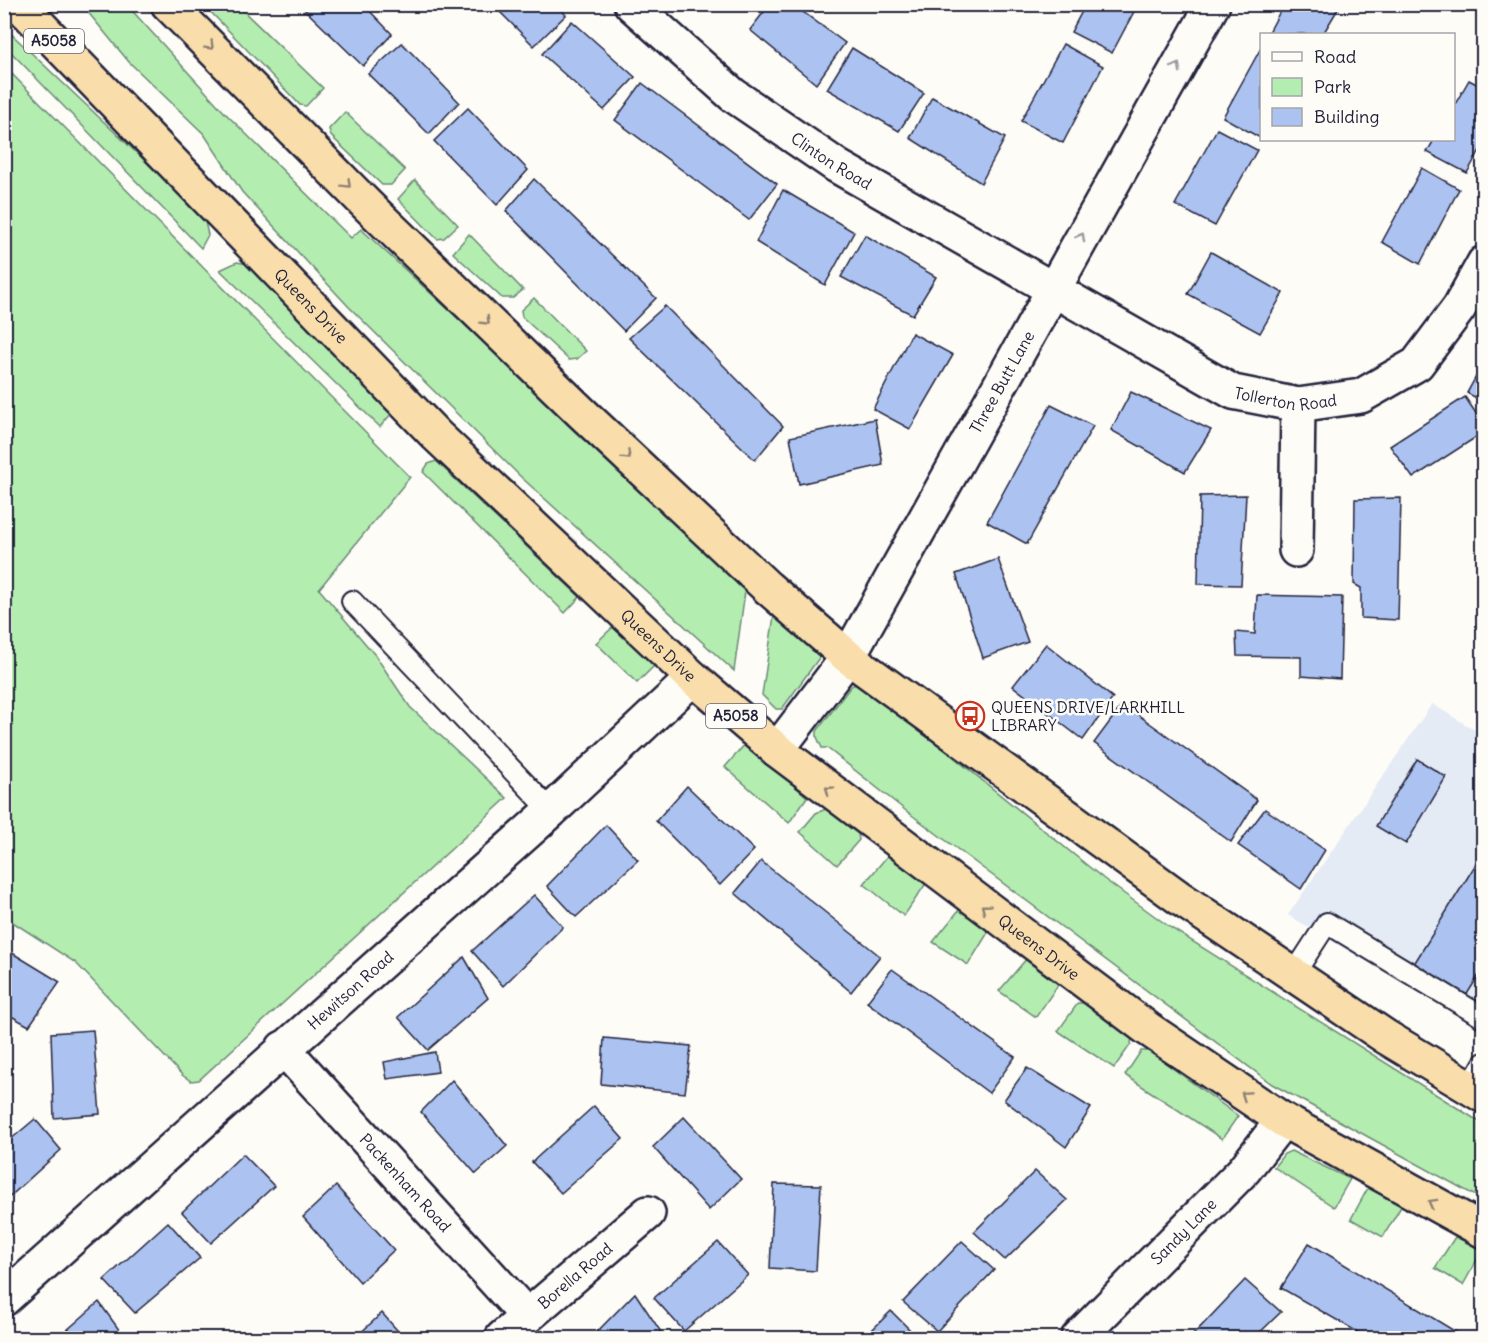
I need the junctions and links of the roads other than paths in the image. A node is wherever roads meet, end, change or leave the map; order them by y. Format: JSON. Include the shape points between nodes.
{"nodes":[{"id":1,"x":19,"y":4,"type":"edge"},
{"id":2,"x":168,"y":4,"type":"edge"},
{"id":3,"x":1213,"y":4,"type":"edge"},
{"id":4,"x":636,"y":6,"type":"edge"},
{"id":5,"x":1484,"y":263,"type":"edge"},
{"id":6,"x":1053,"y":288,"type":"junction"},
{"id":7,"x":1298,"y":405,"type":"junction"},
{"id":8,"x":1296,"y":550,"type":"dead end"},
{"id":9,"x":352,"y":601,"type":"dead end"},
{"id":10,"x":848,"y":657,"type":"junction"},
{"id":11,"x":693,"y":678,"type":"junction"},
{"id":12,"x":777,"y":750,"type":"junction"},
{"id":13,"x":551,"y":812,"type":"junction"},
{"id":14,"x":1294,"y":974,"type":"junction"},
{"id":15,"x":1484,"y":1018,"type":"edge"},
{"id":16,"x":283,"y":1048,"type":"junction"},
{"id":17,"x":1479,"y":1082,"type":"edge"},
{"id":18,"x":1283,"y":1120,"type":"junction"},
{"id":19,"x":648,"y":1213,"type":"dead end"},
{"id":20,"x":1484,"y":1231,"type":"edge"},
{"id":21,"x":4,"y":1299,"type":"edge"},
{"id":22,"x":527,"y":1316,"type":"junction"},
{"id":23,"x":502,"y":1338,"type":"edge"},
{"id":24,"x":1078,"y":1338,"type":"edge"}],
"edges":[{"from":1,"to":11,"type":"highway","name":"Queens Drive","number":"A5058","via":[[436,435]]},
{"from":2,"to":10,"type":"highway","one_way":true,"via":[[367,205],[583,414],[767,587]]},
{"from":6,"to":3,"type":"street","name":"Three Butt Lane","one_way":true},
{"from":4,"to":6,"type":"street","name":"Clinton Road","via":[[733,95],[837,166]]},
{"from":5,"to":7,"type":"street","name":"Tollerton Road","via":[[1459,308],[1417,364],[1361,396]]},
{"from":6,"to":7,"type":"street","name":"Tollerton Road","via":[[1233,392]]},
{"from":6,"to":10,"type":"street","name":"Three Butt Lane"},
{"from":7,"to":8,"type":"street"},
{"from":9,"to":13,"type":"lane"},
{"from":10,"to":12,"type":"street","name":"Three Butt Lane"},
{"from":10,"to":14,"type":"highway","via":[[1181,899]]},
{"from":11,"to":12,"type":"highway","name":"Queens Drive","number":"A5058"},
{"from":11,"to":13,"type":"street","name":"Hewitson Road"},
{"from":18,"to":12,"type":"highway","name":"Queens Drive","number":"A5058","one_way":true,"via":[[1148,1029]]},
{"from":13,"to":16,"type":"street","name":"Hewitson Road"},
{"from":14,"to":15,"type":"lane","via":[[1327,923]]},
{"from":14,"to":17,"type":"highway","via":[[1386,1036]]},
{"from":16,"to":21,"type":"street","name":"Hewitson Road"},
{"from":16,"to":22,"type":"street","name":"Packenham Road"},
{"from":20,"to":18,"type":"highway","name":"Queens Drive","number":"A5058","one_way":true},
{"from":18,"to":24,"type":"street","name":"Sandy Lane","via":[[1244,1170]]},
{"from":19,"to":22,"type":"street","name":"Borella Road"},
{"from":22,"to":23,"type":"street","name":"Borella Road"}]}
